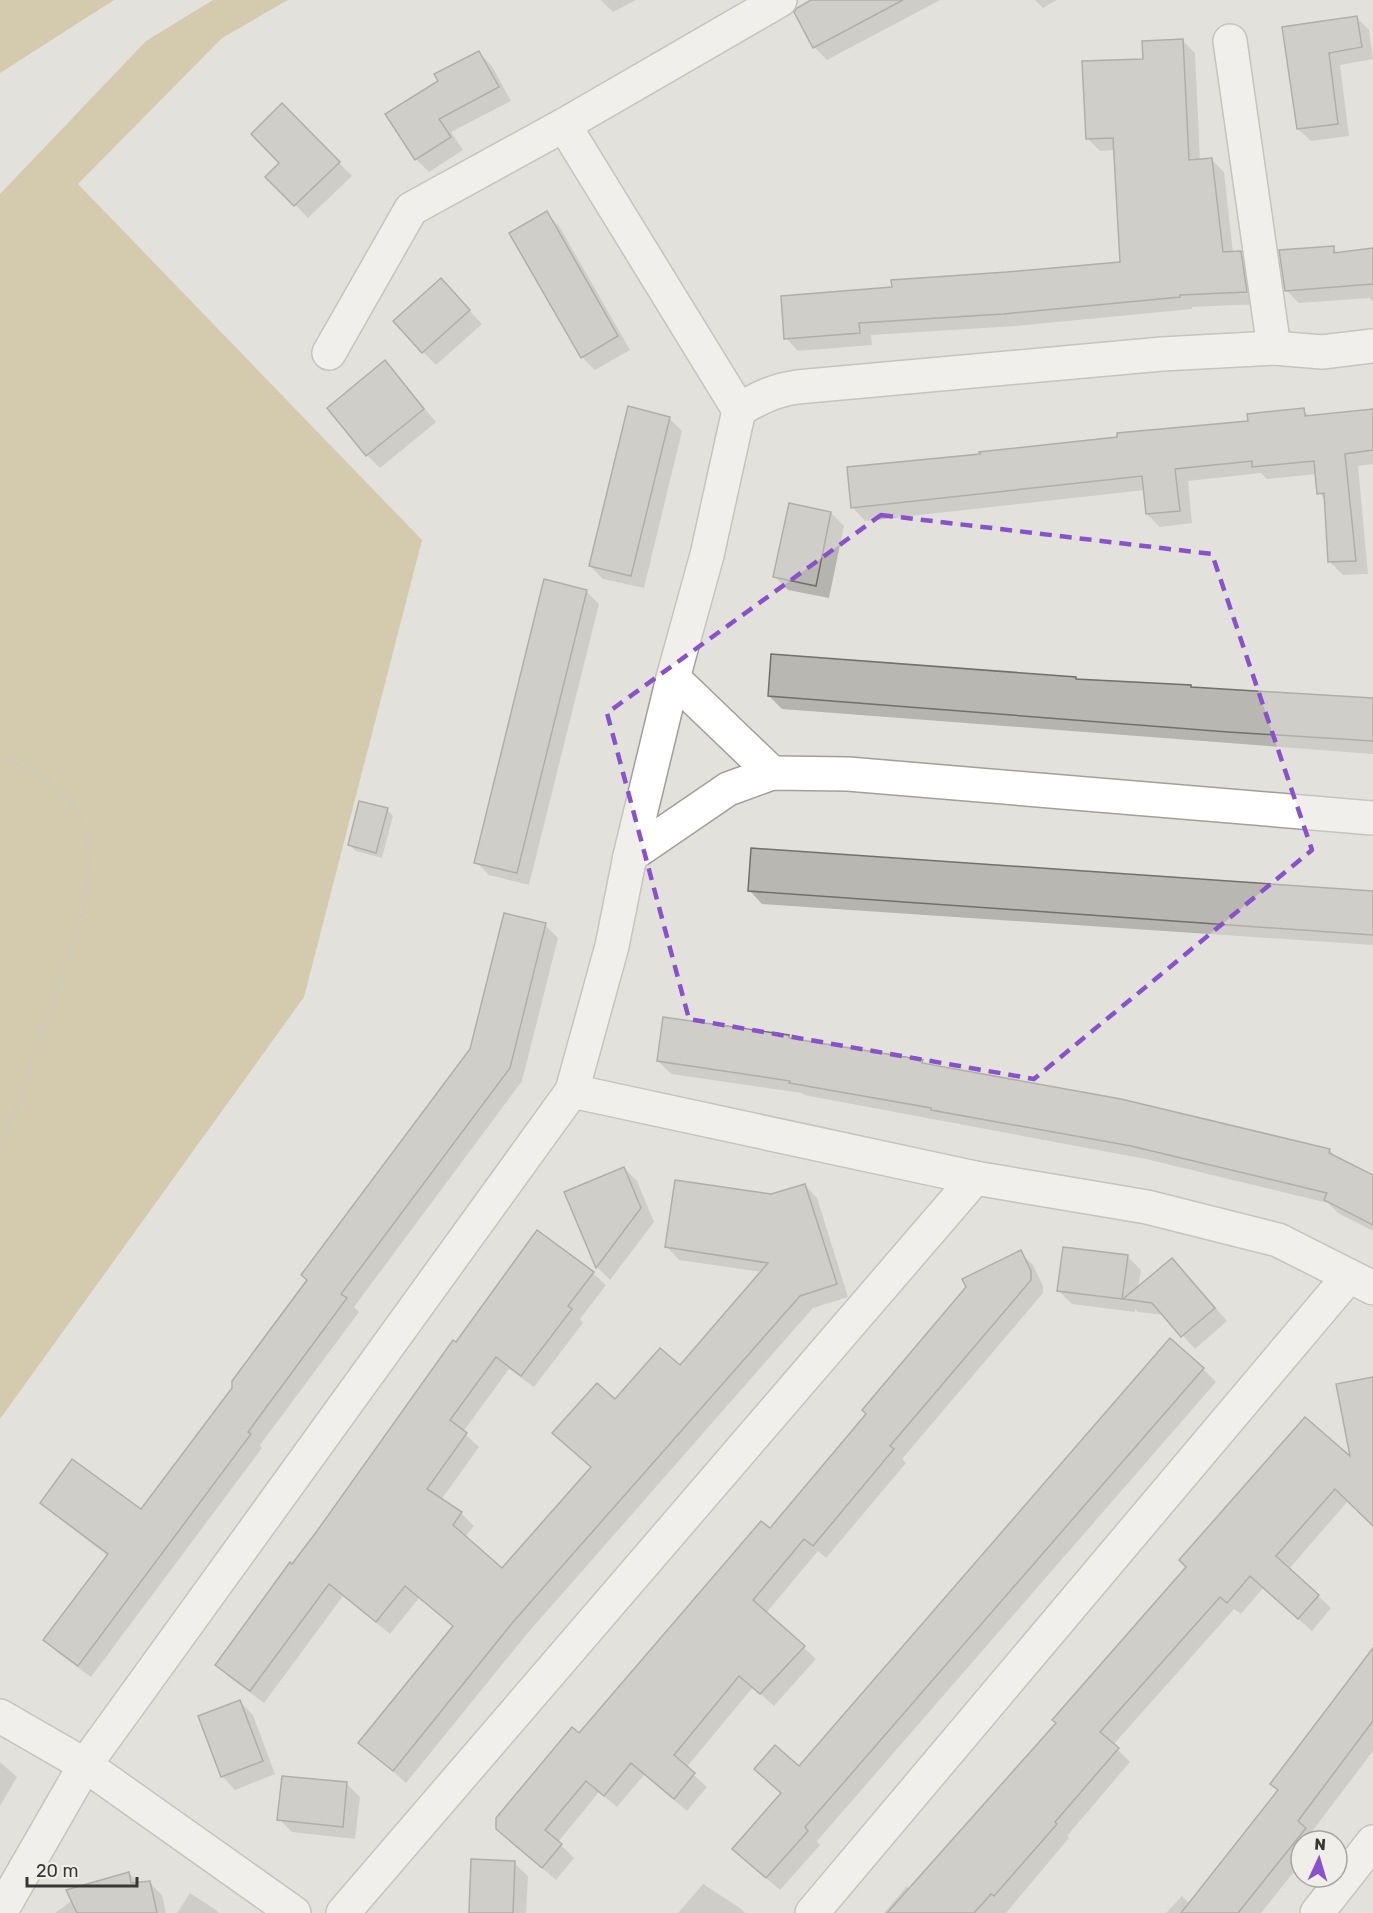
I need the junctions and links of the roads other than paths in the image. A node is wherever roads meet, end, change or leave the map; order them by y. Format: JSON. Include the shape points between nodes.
{"nodes":[{"id":1,"x":780,"y":0,"type":"edge"},
{"id":2,"x":1230,"y":41,"type":"dead end"},
{"id":3,"x":564,"y":125,"type":"junction"},
{"id":4,"x":1373,"y":346,"type":"edge"},
{"id":5,"x":1274,"y":348,"type":"junction"},
{"id":6,"x":329,"y":353,"type":"dead end"},
{"id":7,"x":739,"y":410,"type":"junction"},
{"id":8,"x":673,"y":678,"type":"junction"},
{"id":9,"x":772,"y":773,"type":"junction"},
{"id":10,"x":1373,"y":818,"type":"edge"},
{"id":11,"x":630,"y":856,"type":"junction"},
{"id":12,"x":572,"y":1091,"type":"junction"},
{"id":13,"x":975,"y":1178,"type":"junction"},
{"id":14,"x":1361,"y":1282,"type":"edge"},
{"id":15,"x":0,"y":1716,"type":"edge"},
{"id":16,"x":85,"y":1765,"type":"junction"},
{"id":17,"x":1373,"y":1842,"type":"edge"},
{"id":18,"x":0,"y":1913,"type":"edge"},
{"id":19,"x":294,"y":1913,"type":"edge"},
{"id":20,"x":344,"y":1913,"type":"edge"},
{"id":21,"x":812,"y":1913,"type":"edge"},
{"id":22,"x":1317,"y":1913,"type":"edge"}],
"edges":[{"from":1,"to":3,"type":"street"},
{"from":2,"to":5,"type":"street"},
{"from":3,"to":6,"type":"street","via":[[411,209]]},
{"from":3,"to":7,"type":"street"},
{"from":4,"to":5,"type":"street","via":[[1322,352]]},
{"from":5,"to":7,"type":"street","via":[[1150,355],[780,389]]},
{"from":7,"to":8,"type":"street","via":[[707,555]]},
{"from":8,"to":9,"type":"street"},
{"from":8,"to":11,"type":"street"},
{"from":9,"to":10,"type":"street","via":[[848,774]]},
{"from":9,"to":11,"type":"street","via":[[728,789]]},
{"from":11,"to":12,"type":"street","via":[[612,946]]},
{"from":12,"to":13,"type":"street"},
{"from":12,"to":16,"type":"street"},
{"from":13,"to":14,"type":"street","via":[[1147,1207],[1278,1240]]},
{"from":13,"to":20,"type":"street"},
{"from":14,"to":21,"type":"street"},
{"from":15,"to":16,"type":"street"},
{"from":16,"to":18,"type":"street"},
{"from":16,"to":19,"type":"street"},
{"from":17,"to":22,"type":"street"}]}
